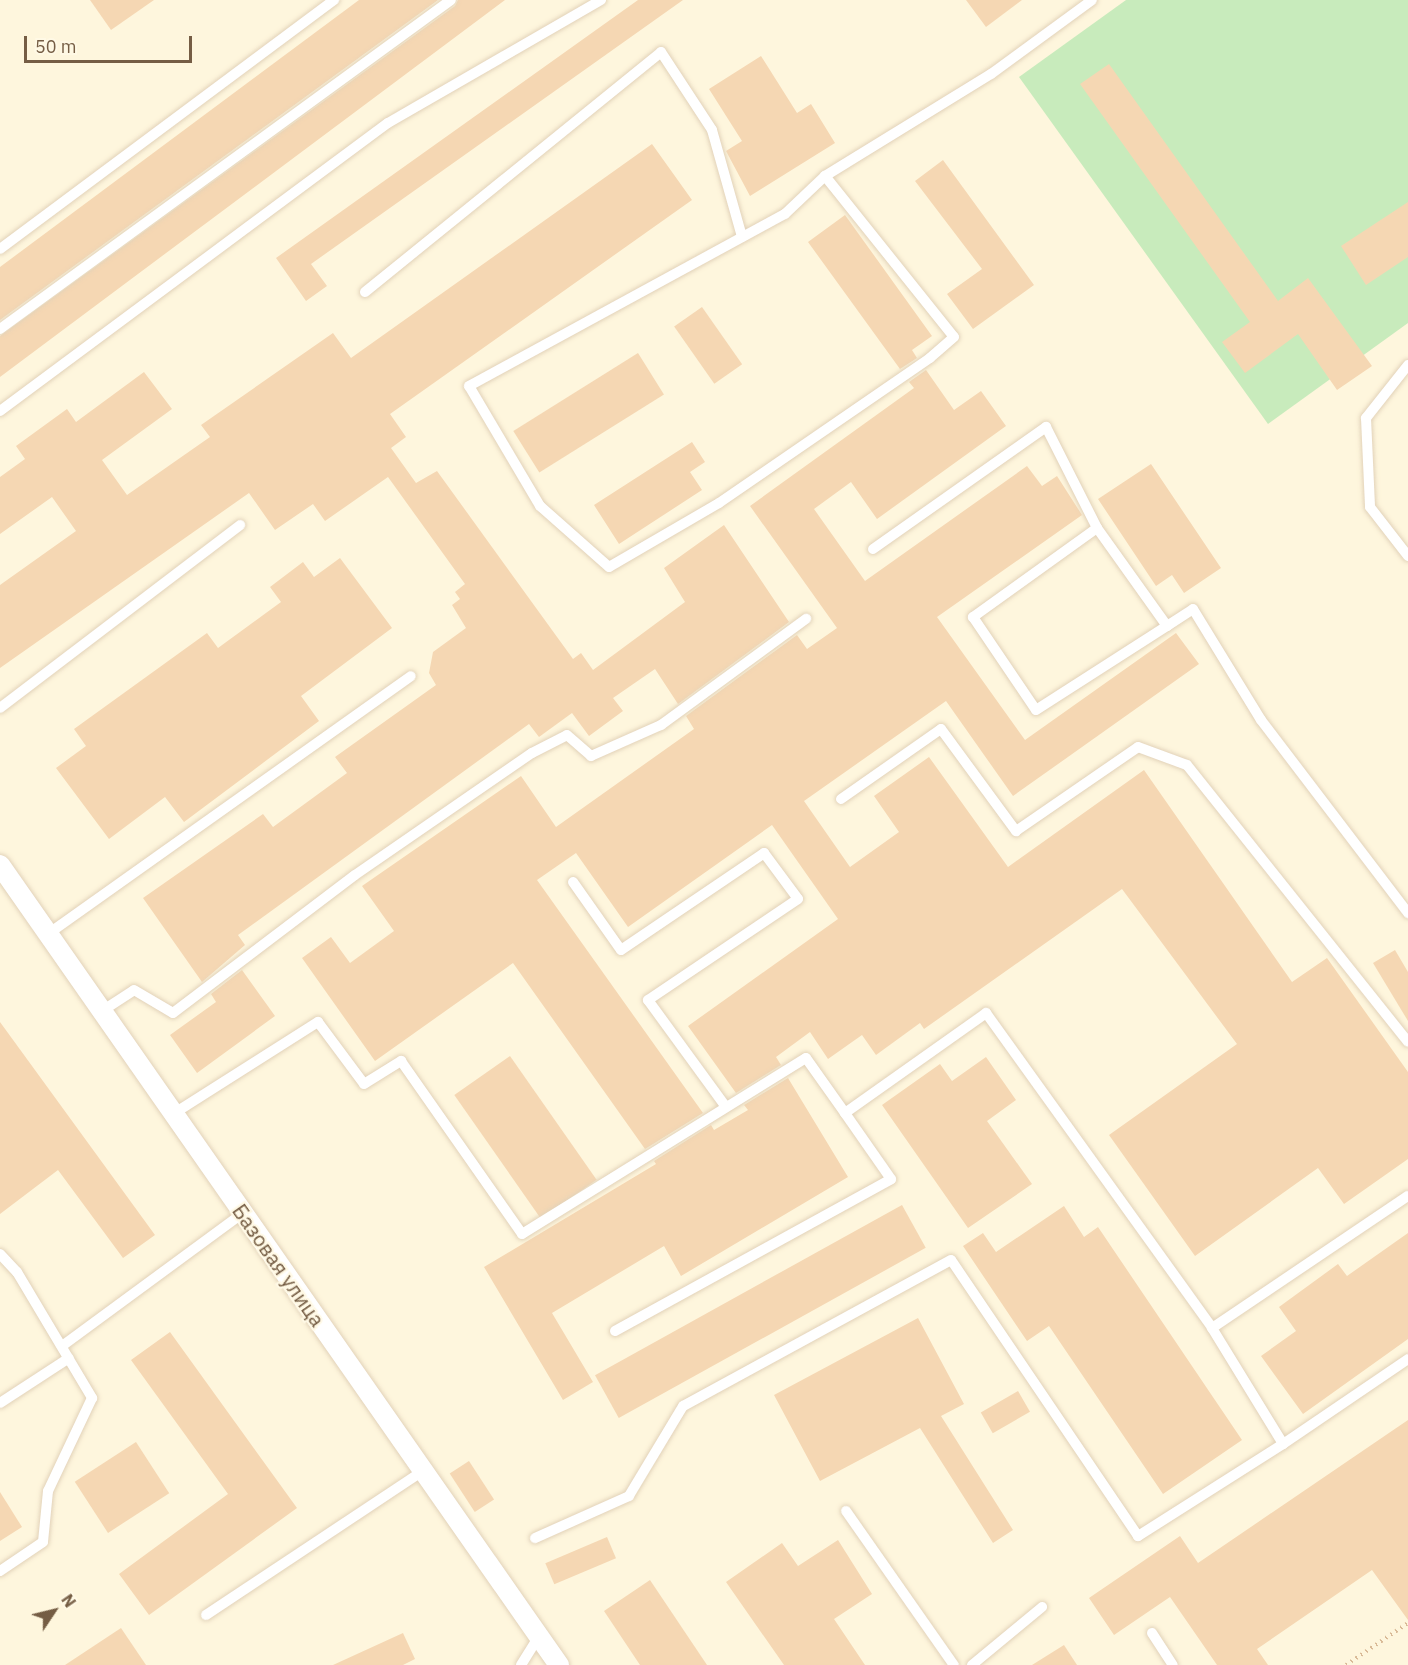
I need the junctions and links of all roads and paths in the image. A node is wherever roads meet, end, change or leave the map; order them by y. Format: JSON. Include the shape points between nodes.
{"nodes":[{"id":1,"x":334,"y":0,"type":"edge"},
{"id":2,"x":451,"y":0,"type":"edge"},
{"id":3,"x":601,"y":0,"type":"edge"},
{"id":4,"x":1092,"y":0,"type":"edge"},
{"id":5,"x":825,"y":176,"type":"junction"},
{"id":6,"x":742,"y":237,"type":"junction"},
{"id":7,"x":0,"y":249,"type":"edge"},
{"id":8,"x":365,"y":292,"type":"dead end"},
{"id":9,"x":0,"y":329,"type":"edge"},
{"id":10,"x":1408,"y":365,"type":"edge"},
{"id":11,"x":0,"y":411,"type":"edge"},
{"id":12,"x":240,"y":525,"type":"dead end"},
{"id":13,"x":1097,"y":528,"type":"junction"},
{"id":14,"x":873,"y":549,"type":"dead end"},
{"id":15,"x":1408,"y":556,"type":"edge"},
{"id":16,"x":806,"y":619,"type":"dead end"},
{"id":17,"x":1167,"y":626,"type":"junction"},
{"id":18,"x":411,"y":676,"type":"dead end"},
{"id":19,"x":0,"y":708,"type":"edge"},
{"id":20,"x":841,"y":799,"type":"dead end"},
{"id":21,"x":1,"y":867,"type":"edge"},
{"id":22,"x":573,"y":882,"type":"dead end"},
{"id":23,"x":1408,"y":913,"type":"edge"},
{"id":24,"x":48,"y":934,"type":"junction"},
{"id":25,"x":102,"y":1011,"type":"junction"},
{"id":26,"x":1408,"y":1041,"type":"edge"},
{"id":27,"x":726,"y":1107,"type":"junction"},
{"id":28,"x":845,"y":1113,"type":"junction"},
{"id":29,"x":173,"y":1114,"type":"junction"},
{"id":30,"x":1408,"y":1196,"type":"edge"},
{"id":31,"x":243,"y":1213,"type":"junction"},
{"id":32,"x":0,"y":1254,"type":"edge"},
{"id":33,"x":1212,"y":1328,"type":"junction"},
{"id":34,"x":615,"y":1331,"type":"dead end"},
{"id":35,"x":62,"y":1347,"type":"junction"},
{"id":36,"x":69,"y":1358,"type":"junction"},
{"id":37,"x":1408,"y":1359,"type":"edge"},
{"id":38,"x":0,"y":1403,"type":"edge"},
{"id":39,"x":1283,"y":1444,"type":"junction"},
{"id":40,"x":423,"y":1471,"type":"junction"},
{"id":41,"x":846,"y":1511,"type":"dead end"},
{"id":42,"x":535,"y":1538,"type":"dead end"},
{"id":43,"x":0,"y":1571,"type":"edge"},
{"id":44,"x":1042,"y":1606,"type":"dead end"},
{"id":45,"x":206,"y":1615,"type":"dead end"},
{"id":46,"x":1408,"y":1623,"type":"edge"},
{"id":47,"x":1152,"y":1633,"type":"dead end"},
{"id":48,"x":539,"y":1636,"type":"junction"},
{"id":49,"x":521,"y":1665,"type":"edge"},
{"id":50,"x":559,"y":1665,"type":"edge"},
{"id":51,"x":954,"y":1665,"type":"edge"},
{"id":52,"x":972,"y":1665,"type":"edge"},
{"id":53,"x":1173,"y":1665,"type":"edge"},
{"id":54,"x":1346,"y":1665,"type":"edge"}],
"edges":[{"from":1,"to":7,"type":"lane"},
{"from":2,"to":9,"type":"lane"},
{"from":3,"to":11,"type":"lane","via":[[388,123]]},
{"from":4,"to":5,"type":"lane","via":[[991,74]]},
{"from":5,"to":6,"type":"lane","via":[[785,214]]},
{"from":5,"to":6,"type":"lane","via":[[954,337],[930,358],[719,503],[609,567],[540,506],[469,386]]},
{"from":6,"to":8,"type":"lane","via":[[712,130],[661,52]]},
{"from":10,"to":15,"type":"lane","via":[[1366,418],[1370,507]]},
{"from":12,"to":19,"type":"lane"},
{"from":13,"to":14,"type":"lane","via":[[1046,428]]},
{"from":13,"to":17,"type":"lane"},
{"from":13,"to":17,"type":"lane","via":[[973,617],[1036,710]]},
{"from":16,"to":25,"type":"lane","via":[[661,724],[591,756],[567,735],[532,753],[355,875],[173,1013],[134,990]]},
{"from":17,"to":23,"type":"lane","via":[[1193,609],[1261,720]]},
{"from":18,"to":24,"type":"lane"},
{"from":20,"to":26,"type":"lane","via":[[941,729],[1016,831],[1138,747],[1187,765]]},
{"from":21,"to":24,"type":"street","name":"Базовая улица"},
{"from":22,"to":27,"type":"lane","via":[[621,950],[764,853],[798,899],[648,1000]]},
{"from":24,"to":25,"type":"street","name":"Базовая улица"},
{"from":25,"to":29,"type":"street","name":"Базовая улица"},
{"from":27,"to":28,"type":"lane","via":[[806,1058]]},
{"from":27,"to":29,"type":"lane","via":[[522,1234],[401,1061],[364,1084],[318,1022]]},
{"from":28,"to":33,"type":"lane","via":[[986,1013]]},
{"from":28,"to":34,"type":"lane","via":[[891,1179]]},
{"from":29,"to":31,"type":"street","name":"Базовая улица"},
{"from":30,"to":33,"type":"lane"},
{"from":31,"to":35,"type":"lane"},
{"from":31,"to":40,"type":"street","name":"Базовая улица"},
{"from":32,"to":35,"type":"lane","via":[[17,1272]]},
{"from":33,"to":39,"type":"lane"},
{"from":35,"to":36,"type":"lane"},
{"from":36,"to":38,"type":"lane"},
{"from":36,"to":43,"type":"lane","via":[[92,1398],[48,1491],[43,1542]]},
{"from":37,"to":39,"type":"lane"},
{"from":39,"to":42,"type":"lane","via":[[1137,1536],[951,1260],[684,1406],[629,1496]]},
{"from":40,"to":45,"type":"lane"},
{"from":40,"to":48,"type":"street","name":"Базовая улица"},
{"from":41,"to":51,"type":"lane"},
{"from":44,"to":52,"type":"lane"},
{"from":46,"to":54,"type":"path"},
{"from":47,"to":53,"type":"lane"},
{"from":48,"to":49,"type":"lane"},
{"from":48,"to":50,"type":"street","name":"Базовая улица"}]}
